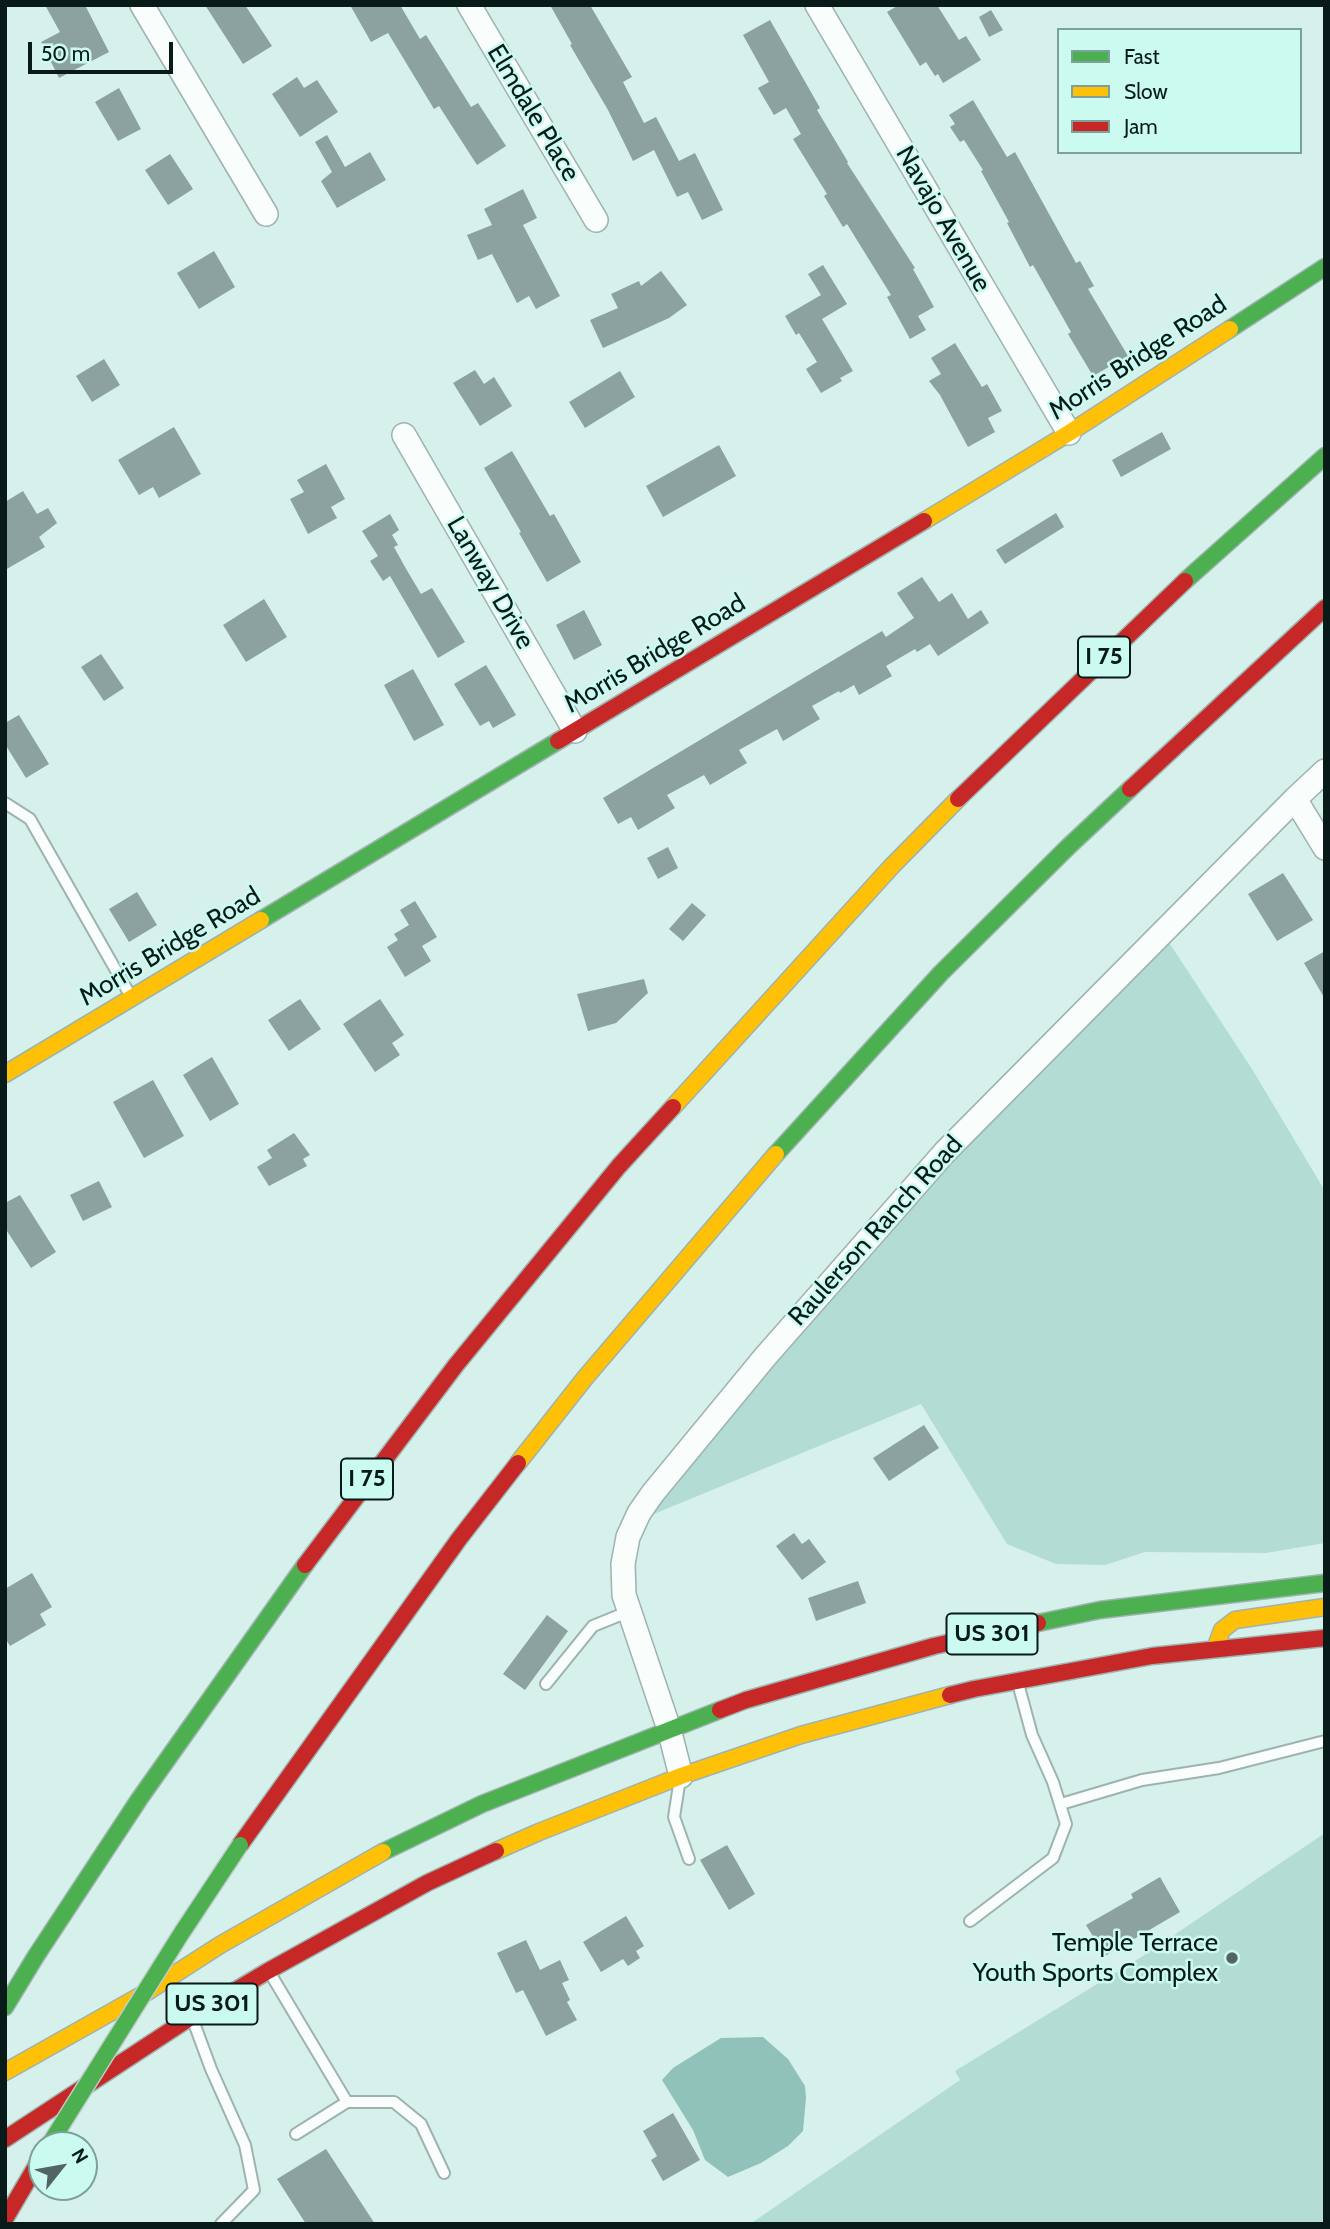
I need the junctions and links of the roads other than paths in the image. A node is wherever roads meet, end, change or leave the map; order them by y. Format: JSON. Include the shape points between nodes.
{"nodes":[{"id":1,"x":142,"y":5,"type":"edge"},
{"id":2,"x":470,"y":5,"type":"edge"},
{"id":3,"x":817,"y":5,"type":"edge"},
{"id":4,"x":266,"y":214,"type":"dead end"},
{"id":5,"x":596,"y":220,"type":"dead end"},
{"id":6,"x":1325,"y":267,"type":"edge"},
{"id":7,"x":1069,"y":433,"type":"junction"},
{"id":8,"x":404,"y":435,"type":"dead end"},
{"id":9,"x":1325,"y":456,"type":"edge"},
{"id":10,"x":1325,"y":608,"type":"edge"},
{"id":11,"x":575,"y":731,"type":"junction"},
{"id":12,"x":1325,"y":771,"type":"edge"},
{"id":13,"x":1294,"y":799,"type":"junction"},
{"id":14,"x":5,"y":803,"type":"edge"},
{"id":15,"x":1325,"y":848,"type":"edge"},
{"id":16,"x":132,"y":998,"type":"junction"},
{"id":17,"x":5,"y":1074,"type":"edge"},
{"id":18,"x":1325,"y":1583,"type":"edge"},
{"id":19,"x":1325,"y":1607,"type":"edge"},
{"id":20,"x":630,"y":1611,"type":"junction"},
{"id":21,"x":1325,"y":1638,"type":"edge"},
{"id":22,"x":1215,"y":1648,"type":"junction"},
{"id":23,"x":1017,"y":1681,"type":"junction"},
{"id":24,"x":546,"y":1684,"type":"dead end"},
{"id":25,"x":669,"y":1729,"type":"junction"},
{"id":26,"x":1325,"y":1741,"type":"edge"},
{"id":27,"x":681,"y":1776,"type":"junction"},
{"id":28,"x":1061,"y":1804,"type":"junction"},
{"id":29,"x":689,"y":1859,"type":"dead end"},
{"id":30,"x":970,"y":1921,"type":"dead end"},
{"id":31,"x":268,"y":1971,"type":"junction"},
{"id":32,"x":5,"y":2007,"type":"edge"},
{"id":33,"x":191,"y":2017,"type":"junction"},
{"id":34,"x":5,"y":2072,"type":"edge"},
{"id":35,"x":347,"y":2102,"type":"junction"},
{"id":36,"x":58,"y":2131,"type":"edge"},
{"id":37,"x":296,"y":2134,"type":"dead end"},
{"id":38,"x":5,"y":2139,"type":"edge"},
{"id":39,"x":444,"y":2173,"type":"dead end"},
{"id":40,"x":28,"y":2180,"type":"edge"},
{"id":41,"x":5,"y":2219,"type":"edge"},
{"id":42,"x":221,"y":2224,"type":"edge"}],
"edges":[{"from":1,"to":4,"type":"street"},
{"from":2,"to":5,"type":"street","name":"Elmdale Place"},
{"from":3,"to":7,"type":"street","name":"Navajo Avenue"},
{"from":6,"to":7,"type":"main road","name":"Morris Bridge Road"},
{"from":7,"to":11,"type":"main road","name":"Morris Bridge Road"},
{"from":8,"to":11,"type":"street","name":"Lanway Drive"},
{"from":9,"to":32,"type":"main road","number":"I 75","via":[[1196,570],[991,766],[892,866],[619,1166],[456,1365],[316,1549],[140,1798]]},
{"from":10,"to":36,"type":"main road","bridge":true,"via":[[1068,846],[941,973],[818,1106],[585,1378],[459,1539],[277,1791]]},
{"from":11,"to":16,"type":"main road","name":"Morris Bridge Road"},
{"from":12,"to":13,"type":"street","name":"Raulerson Ranch Road"},
{"from":13,"to":15,"type":"street"},
{"from":13,"to":20,"type":"street","name":"Raulerson Ranch Road","via":[[945,1152],[681,1458],[639,1513],[628,1537],[623,1564],[624,1595]]},
{"from":14,"to":16,"type":"lane","via":[[30,819]]},
{"from":16,"to":17,"type":"main road","name":"Morris Bridge Road"},
{"from":18,"to":25,"type":"main road","number":"US 301","via":[[1100,1610],[934,1646],[746,1700]]},
{"from":19,"to":22,"type":"main road","via":[[1235,1620],[1222,1630]]},
{"from":20,"to":24,"type":"lane","via":[[593,1626]]},
{"from":20,"to":25,"type":"street","name":"Raulerson Ranch Road"},
{"from":21,"to":22,"type":"main road","number":"US 301"},
{"from":22,"to":23,"type":"main road","number":"US 301"},
{"from":23,"to":27,"type":"main road","number":"US 301","via":[[801,1735]]},
{"from":23,"to":28,"type":"lane","via":[[1032,1735]]},
{"from":25,"to":27,"type":"street","name":"Raulerson Ranch Road"},
{"from":25,"to":34,"type":"main road","number":"US 301","via":[[482,1804],[409,1839]]},
{"from":26,"to":28,"type":"lane","via":[[1219,1768],[1142,1780]]},
{"from":27,"to":29,"type":"lane","via":[[674,1817]]},
{"from":27,"to":31,"type":"main road","number":"US 301","via":[[469,1863]]},
{"from":28,"to":30,"type":"lane","via":[[1066,1824],[1053,1858]]},
{"from":31,"to":33,"type":"main road","number":"US 301"},
{"from":31,"to":35,"type":"lane"},
{"from":33,"to":38,"type":"main road","number":"US 301"},
{"from":33,"to":42,"type":"lane","via":[[245,2145],[254,2190]]},
{"from":35,"to":37,"type":"lane"},
{"from":35,"to":39,"type":"lane","via":[[394,2102],[421,2124]]},
{"from":40,"to":41,"type":"main road"}]}
